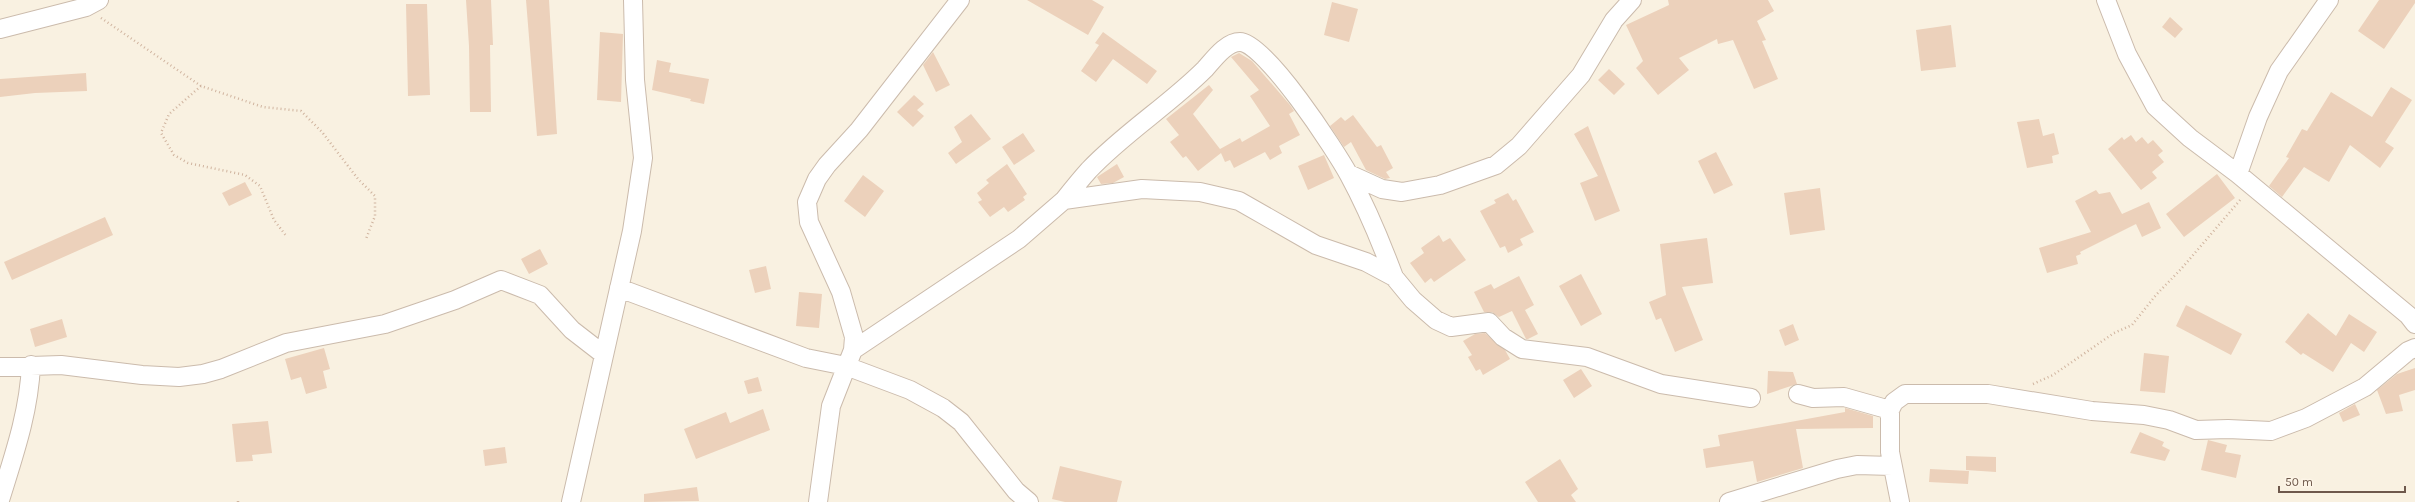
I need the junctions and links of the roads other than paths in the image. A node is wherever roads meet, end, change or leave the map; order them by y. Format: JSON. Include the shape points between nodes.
{"nodes":[{"id":1,"x":632,"y":0,"type":"edge"},
{"id":2,"x":960,"y":0,"type":"edge"},
{"id":3,"x":1632,"y":0,"type":"edge"},
{"id":4,"x":2106,"y":0,"type":"edge"},
{"id":5,"x":2329,"y":0,"type":"edge"},
{"id":6,"x":92,"y":4,"type":"edge"},
{"id":7,"x":0,"y":29,"type":"edge"},
{"id":8,"x":1349,"y":174,"type":"junction"},
{"id":9,"x":2238,"y":174,"type":"junction"},
{"id":10,"x":1064,"y":200,"type":"junction"},
{"id":11,"x":1394,"y":277,"type":"junction"},
{"id":12,"x":619,"y":288,"type":"junction"},
{"id":13,"x":2415,"y":324,"type":"edge"},
{"id":14,"x":2415,"y":348,"type":"edge"},
{"id":15,"x":853,"y":350,"type":"junction"},
{"id":16,"x":603,"y":354,"type":"junction"},
{"id":17,"x":31,"y":365,"type":"junction"},
{"id":18,"x":846,"y":366,"type":"junction"},
{"id":19,"x":0,"y":367,"type":"edge"},
{"id":20,"x":1798,"y":394,"type":"dead end"},
{"id":21,"x":1751,"y":398,"type":"dead end"},
{"id":22,"x":1890,"y":410,"type":"junction"},
{"id":23,"x":1892,"y":466,"type":"junction"},
{"id":24,"x":0,"y":500,"type":"edge"},
{"id":25,"x":570,"y":502,"type":"edge"},
{"id":26,"x":818,"y":502,"type":"edge"},
{"id":27,"x":1029,"y":502,"type":"edge"},
{"id":28,"x":1729,"y":502,"type":"edge"},
{"id":29,"x":1900,"y":502,"type":"edge"}],
"edges":[{"from":1,"to":12,"type":"street","via":[[635,80],[643,158],[632,231]]},
{"from":2,"to":15,"type":"street","via":[[859,130],[827,165],[817,179],[807,202],[809,222],[841,292],[850,320],[854,337]]},
{"from":3,"to":8,"type":"street","via":[[1614,20],[1581,75],[1519,146],[1496,165],[1440,185],[1402,192],[1382,189]]},
{"from":4,"to":9,"type":"street","via":[[2127,54],[2155,106],[2190,138]]},
{"from":5,"to":9,"type":"street","via":[[2279,71],[2258,117]]},
{"from":6,"to":7,"type":"street"},
{"from":8,"to":10,"type":"street","via":[[1310,113],[1268,61],[1252,45],[1240,42],[1230,44],[1202,72],[1089,169]]},
{"from":8,"to":11,"type":"street","via":[[1377,231]]},
{"from":9,"to":13,"type":"street","via":[[2408,315]]},
{"from":10,"to":11,"type":"street","via":[[1142,189],[1200,192],[1238,201],[1316,245],[1366,262]]},
{"from":10,"to":15,"type":"street","via":[[1019,239]]},
{"from":11,"to":21,"type":"street","via":[[1413,300],[1436,320],[1451,327],[1489,322],[1503,338],[1522,349],[1587,357],[1661,384]]},
{"from":12,"to":16,"type":"street"},
{"from":12,"to":18,"type":"street","via":[[806,358]]},
{"from":14,"to":22,"type":"street","via":[[2365,387],[2306,418],[2271,431],[2196,430],[2169,420],[2144,415],[2092,411],[1988,394],[1905,394],[1894,402]]},
{"from":15,"to":18,"type":"street"},
{"from":16,"to":17,"type":"street","via":[[572,330],[540,295],[501,280],[455,300],[385,324],[286,343],[203,374],[179,377],[61,364]]},
{"from":16,"to":25,"type":"street"},
{"from":17,"to":19,"type":"street"},
{"from":17,"to":24,"type":"street","via":[[25,418]]},
{"from":18,"to":26,"type":"street","via":[[831,406]]},
{"from":18,"to":27,"type":"street","via":[[910,390],[943,408],[961,422],[1016,491]]},
{"from":20,"to":22,"type":"street","via":[[1813,398],[1844,397]]},
{"from":22,"to":23,"type":"street"},
{"from":23,"to":28,"type":"street","via":[[1857,465],[1837,469]]},
{"from":23,"to":29,"type":"street"}]}
